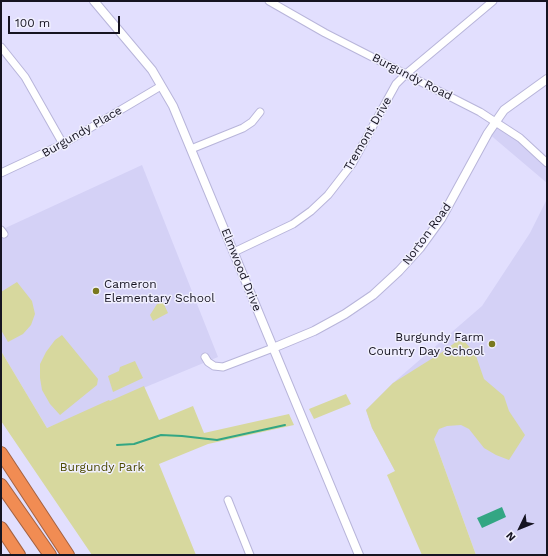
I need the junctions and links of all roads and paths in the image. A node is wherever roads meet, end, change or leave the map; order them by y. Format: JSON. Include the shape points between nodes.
{"nodes":[{"id":1,"x":94,"y":1,"type":"edge"},
{"id":2,"x":269,"y":1,"type":"edge"},
{"id":3,"x":493,"y":1,"type":"edge"},
{"id":4,"x":1,"y":47,"type":"edge"},
{"id":5,"x":406,"y":74,"type":"junction"},
{"id":6,"x":547,"y":79,"type":"edge"},
{"id":7,"x":161,"y":86,"type":"junction"},
{"id":8,"x":260,"y":112,"type":"dead end"},
{"id":9,"x":496,"y":122,"type":"junction"},
{"id":10,"x":63,"y":144,"type":"junction"},
{"id":11,"x":191,"y":149,"type":"junction"},
{"id":12,"x":547,"y":163,"type":"edge"},
{"id":13,"x":1,"y":173,"type":"edge"},
{"id":14,"x":234,"y":252,"type":"junction"},
{"id":15,"x":273,"y":348,"type":"junction"},
{"id":16,"x":205,"y":357,"type":"dead end"},
{"id":17,"x":1,"y":453,"type":"edge"},
{"id":18,"x":1,"y":484,"type":"edge"},
{"id":19,"x":228,"y":500,"type":"dead end"},
{"id":20,"x":1,"y":528,"type":"edge"},
{"id":21,"x":19,"y":555,"type":"edge"},
{"id":22,"x":50,"y":555,"type":"edge"},
{"id":23,"x":68,"y":555,"type":"edge"},
{"id":24,"x":250,"y":555,"type":"edge"},
{"id":25,"x":360,"y":555,"type":"edge"}],
"edges":[{"from":1,"to":7,"type":"street","name":"Elmwood Drive","via":[[142,58]]},
{"from":2,"to":5,"type":"street","name":"Burgundy Road"},
{"from":3,"to":5,"type":"street","name":"Tremont Drive"},
{"from":4,"to":10,"type":"street","via":[[25,77]]},
{"from":5,"to":9,"type":"street","name":"Burgundy Road"},
{"from":5,"to":14,"type":"street","name":"Tremont Drive","via":[[396,84],[352,164],[328,195],[293,224]]},
{"from":6,"to":9,"type":"street","name":"Norton Road","via":[[508,105]]},
{"from":7,"to":10,"type":"street","name":"Burgundy Place"},
{"from":7,"to":11,"type":"street","name":"Elmwood Drive","via":[[173,106]]},
{"from":8,"to":11,"type":"street","via":[[243,128]]},
{"from":9,"to":12,"type":"street","name":"Burgundy Road","via":[[520,138]]},
{"from":9,"to":15,"type":"street","name":"Norton Road","via":[[441,219],[399,271],[373,295],[345,314],[314,331]]},
{"from":10,"to":13,"type":"street","name":"Burgundy Place"},
{"from":11,"to":14,"type":"street","name":"Elmwood Drive"},
{"from":14,"to":15,"type":"street","name":"Elmwood Drive"},
{"from":15,"to":16,"type":"street","name":"Norton Road","via":[[223,367],[214,366]]},
{"from":15,"to":25,"type":"street","name":"Elmwood Drive"},
{"from":17,"to":23,"type":"highway"},
{"from":18,"to":22,"type":"highway"},
{"from":19,"to":24,"type":"street"},
{"from":20,"to":21,"type":"highway"}]}
